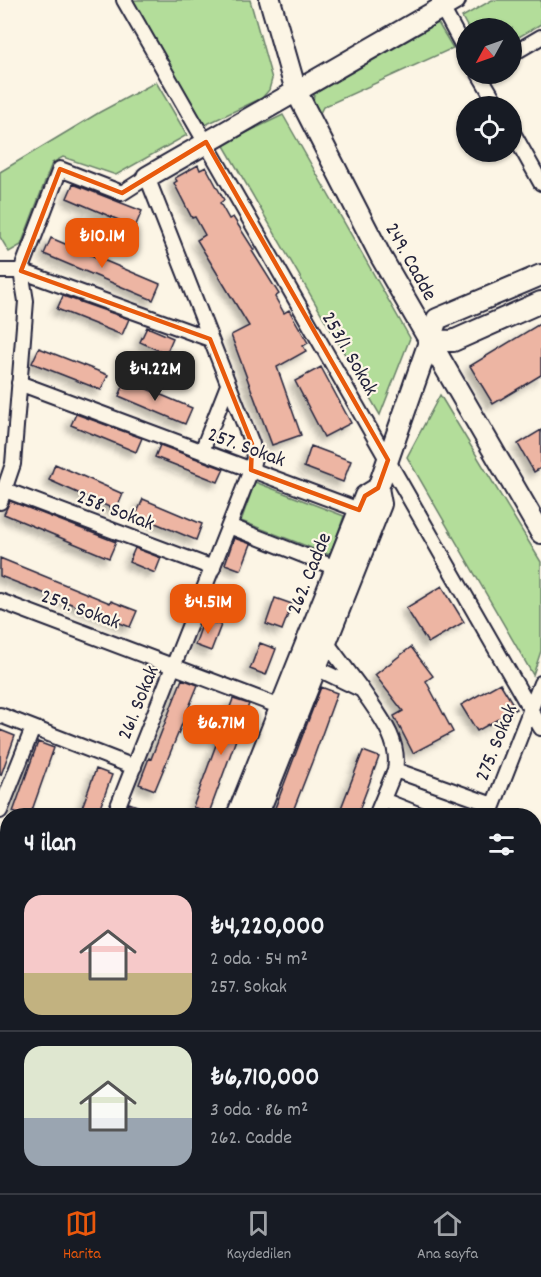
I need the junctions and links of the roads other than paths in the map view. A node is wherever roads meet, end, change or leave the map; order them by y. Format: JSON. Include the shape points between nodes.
{"nodes":[{"id":1,"x":124,"y":0,"type":"edge"},
{"id":2,"x":270,"y":0,"type":"edge"},
{"id":3,"x":445,"y":3,"type":"edge"},
{"id":4,"x":456,"y":29,"type":"edge"},
{"id":5,"x":541,"y":37,"type":"edge"},
{"id":6,"x":522,"y":48,"type":"edge"},
{"id":7,"x":296,"y":91,"type":"junction"},
{"id":8,"x":206,"y":142,"type":"junction"},
{"id":9,"x":522,"y":149,"type":"edge"},
{"id":10,"x":147,"y":177,"type":"junction"},
{"id":11,"x":541,"y":183,"type":"edge"},
{"id":12,"x":0,"y":271,"type":"edge"},
{"id":13,"x":21,"y":271,"type":"junction"},
{"id":14,"x":541,"y":275,"type":"edge"},
{"id":15,"x":541,"y":302,"type":"edge"},
{"id":16,"x":210,"y":339,"type":"junction"},
{"id":17,"x":429,"y":340,"type":"junction"},
{"id":18,"x":20,"y":383,"type":"junction"},
{"id":19,"x":228,"y":385,"type":"junction"},
{"id":20,"x":202,"y":452,"type":"junction"},
{"id":21,"x":388,"y":460,"type":"junction"},
{"id":22,"x":252,"y":470,"type":"junction"},
{"id":23,"x":378,"y":488,"type":"junction"},
{"id":24,"x":2,"y":496,"type":"edge"},
{"id":25,"x":359,"y":510,"type":"junction"},
{"id":26,"x":229,"y":526,"type":"junction"},
{"id":27,"x":541,"y":533,"type":"edge"},
{"id":28,"x":213,"y":568,"type":"junction"},
{"id":29,"x":336,"y":568,"type":"junction"},
{"id":30,"x":0,"y":601,"type":"edge"},
{"id":31,"x":326,"y":642,"type":"junction"},
{"id":32,"x":174,"y":665,"type":"junction"},
{"id":33,"x":316,"y":668,"type":"junction"},
{"id":34,"x":541,"y":684,"type":"edge"},
{"id":35,"x":362,"y":690,"type":"junction"},
{"id":36,"x":281,"y":707,"type":"junction"},
{"id":37,"x":531,"y":710,"type":"junction"},
{"id":38,"x":0,"y":715,"type":"edge"},
{"id":39,"x":33,"y":728,"type":"junction"},
{"id":40,"x":541,"y":728,"type":"edge"},
{"id":41,"x":134,"y":767,"type":"junction"},
{"id":42,"x":395,"y":770,"type":"junction"},
{"id":43,"x":383,"y":800,"type":"junction"},
{"id":44,"x":1,"y":808,"type":"edge"},
{"id":45,"x":117,"y":808,"type":"edge"},
{"id":46,"x":240,"y":808,"type":"edge"},
{"id":47,"x":260,"y":808,"type":"edge"},
{"id":48,"x":380,"y":808,"type":"edge"},
{"id":49,"x":403,"y":808,"type":"edge"},
{"id":50,"x":484,"y":808,"type":"edge"},
{"id":51,"x":492,"y":808,"type":"edge"}],
"edges":[{"from":1,"to":8,"type":"street","name":"253/1. Sokak"},
{"from":2,"to":7,"type":"street","name":"249. Cadde"},
{"from":3,"to":4,"type":"street"},
{"from":3,"to":7,"type":"street"},
{"from":5,"to":6,"type":"street"},
{"from":7,"to":8,"type":"street"},
{"from":7,"to":17,"type":"street","name":"249. Cadde","via":[[381,257]]},
{"from":8,"to":10,"type":"street"},
{"from":8,"to":21,"type":"street","name":"253/1. Sokak"},
{"from":9,"to":11,"type":"street"},
{"from":10,"to":13,"type":"street","via":[[122,193],[60,169]]},
{"from":10,"to":16,"type":"street"},
{"from":12,"to":13,"type":"street"},
{"from":13,"to":16,"type":"street"},
{"from":13,"to":18,"type":"street","via":[[26,301]]},
{"from":14,"to":17,"type":"street","name":"262. Cadde","via":[[437,319]]},
{"from":15,"to":17,"type":"street","via":[[453,341]]},
{"from":16,"to":19,"type":"street"},
{"from":17,"to":21,"type":"street","name":"262. Cadde"},
{"from":17,"to":27,"type":"street","name":"249. Cadde"},
{"from":18,"to":20,"type":"street","name":"257. Sokak"},
{"from":18,"to":24,"type":"street","via":[[13,464]]},
{"from":19,"to":20,"type":"street"},
{"from":19,"to":22,"type":"street","via":[[252,444]]},
{"from":20,"to":22,"type":"street","name":"257. Sokak"},
{"from":21,"to":23,"type":"street","name":"262. Cadde"},
{"from":21,"to":37,"type":"street","name":"253/1. Sokak"},
{"from":22,"to":25,"type":"street","name":"257. Sokak"},
{"from":22,"to":26,"type":"street","name":"261. Sokak"},
{"from":23,"to":25,"type":"street","name":"262. Cadde","via":[[365,496]]},
{"from":23,"to":31,"type":"street","name":"262. Cadde","via":[[381,504]]},
{"from":24,"to":28,"type":"street","name":"258. Sokak"},
{"from":25,"to":29,"type":"street","name":"262. Cadde"},
{"from":26,"to":28,"type":"street","name":"261. Sokak"},
{"from":26,"to":29,"type":"street"},
{"from":28,"to":32,"type":"street","name":"261. Sokak"},
{"from":29,"to":36,"type":"street","name":"262. Cadde"},
{"from":30,"to":32,"type":"street","name":"259. Sokak"},
{"from":31,"to":33,"type":"street","name":"262. Cadde"},
{"from":31,"to":35,"type":"street"},
{"from":32,"to":36,"type":"street","name":"259. Sokak"},
{"from":32,"to":41,"type":"street","name":"261. Sokak"},
{"from":33,"to":35,"type":"street"},
{"from":33,"to":47,"type":"street","name":"262. Cadde"},
{"from":34,"to":37,"type":"street","name":"275. Sokak"},
{"from":35,"to":42,"type":"street","via":[[393,741]]},
{"from":36,"to":46,"type":"street","name":"262. Cadde"},
{"from":37,"to":40,"type":"street","name":"253/1. Sokak"},
{"from":37,"to":51,"type":"street","name":"275. Sokak"},
{"from":38,"to":39,"type":"street"},
{"from":39,"to":41,"type":"street"},
{"from":39,"to":44,"type":"street"},
{"from":41,"to":45,"type":"street","name":"261. Sokak"},
{"from":42,"to":43,"type":"street"},
{"from":42,"to":50,"type":"street"},
{"from":43,"to":48,"type":"street"},
{"from":43,"to":49,"type":"street"}]}
